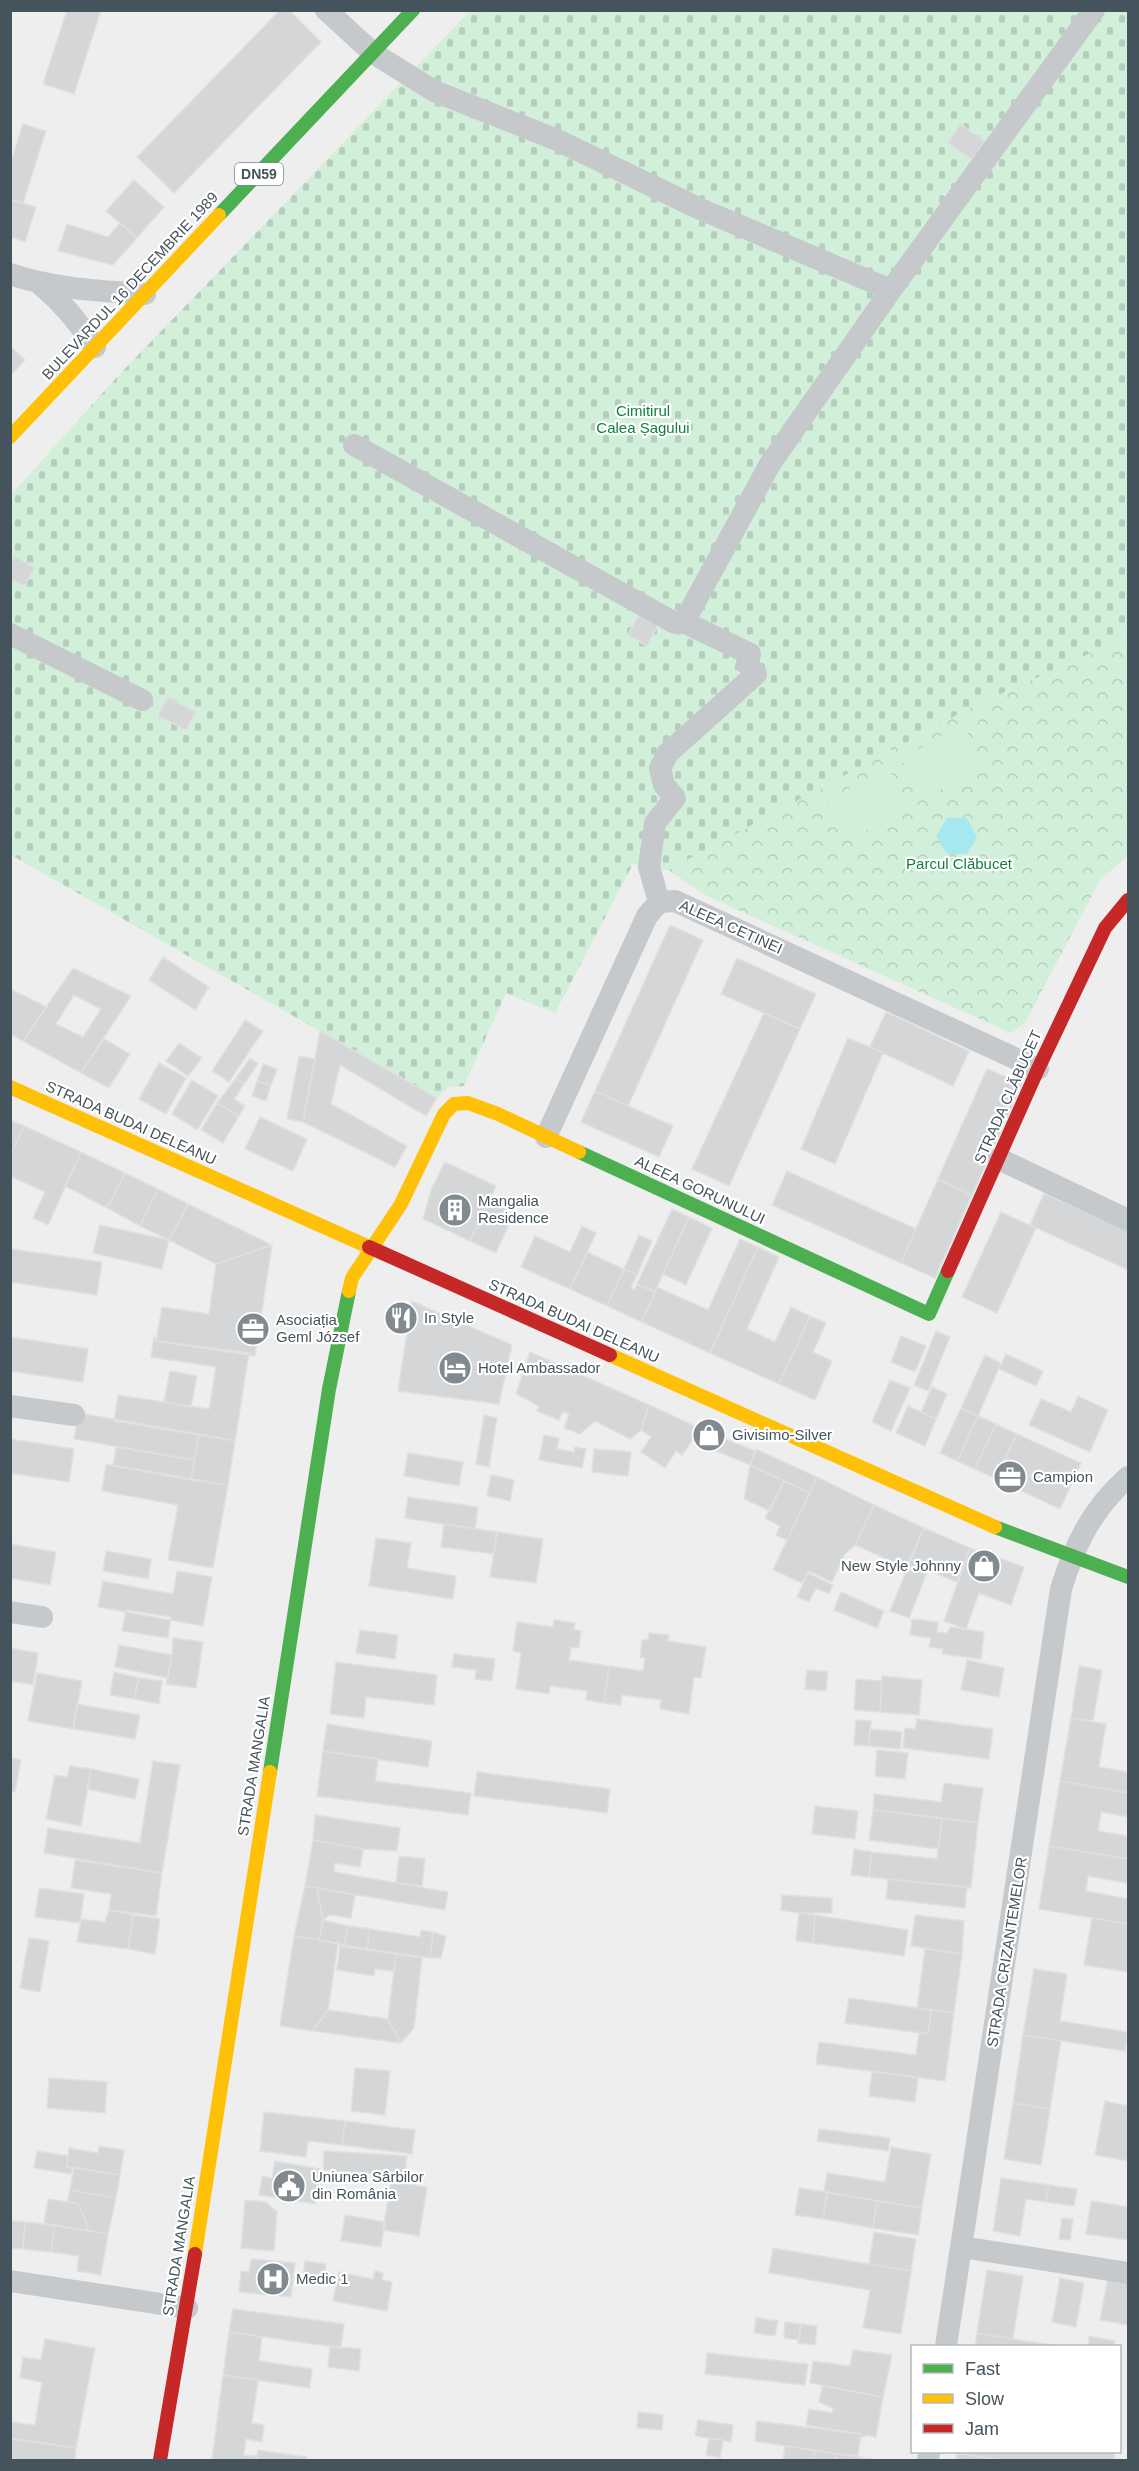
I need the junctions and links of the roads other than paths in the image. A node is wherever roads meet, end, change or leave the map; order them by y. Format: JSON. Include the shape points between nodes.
{"nodes":[{"id":1,"x":326,"y":10,"type":"edge"},
{"id":2,"x":413,"y":10,"type":"edge"},
{"id":3,"x":1094,"y":10,"type":"edge"},
{"id":4,"x":373,"y":53,"type":"junction"},
{"id":5,"x":10,"y":274,"type":"edge"},
{"id":6,"x":39,"y":284,"type":"junction"},
{"id":7,"x":891,"y":290,"type":"junction"},
{"id":8,"x":145,"y":294,"type":"junction"},
{"id":9,"x":95,"y":347,"type":"junction"},
{"id":10,"x":10,"y":437,"type":"edge"},
{"id":11,"x":354,"y":445,"type":"dead end"},
{"id":12,"x":684,"y":622,"type":"junction"},
{"id":13,"x":10,"y":634,"type":"edge"},
{"id":14,"x":142,"y":700,"type":"dead end"},
{"id":15,"x":1128,"y":900,"type":"edge"},
{"id":16,"x":659,"y":902,"type":"junction"},
{"id":17,"x":1038,"y":1069,"type":"junction"},
{"id":18,"x":10,"y":1087,"type":"edge"},
{"id":19,"x":454,"y":1104,"type":"joint"},
{"id":20,"x":546,"y":1137,"type":"junction"},
{"id":21,"x":999,"y":1159,"type":"junction"},
{"id":22,"x":1128,"y":1220,"type":"edge"},
{"id":23,"x":371,"y":1248,"type":"junction"},
{"id":24,"x":929,"y":1314,"type":"joint"},
{"id":25,"x":10,"y":1406,"type":"edge"},
{"id":26,"x":74,"y":1415,"type":"dead end"},
{"id":27,"x":1128,"y":1477,"type":"edge"},
{"id":28,"x":1071,"y":1557,"type":"junction"},
{"id":29,"x":1128,"y":1577,"type":"edge"},
{"id":30,"x":10,"y":1612,"type":"edge"},
{"id":31,"x":42,"y":1617,"type":"dead end"},
{"id":32,"x":962,"y":2247,"type":"junction"},
{"id":33,"x":1128,"y":2273,"type":"edge"},
{"id":34,"x":10,"y":2281,"type":"edge"},
{"id":35,"x":187,"y":2308,"type":"junction"},
{"id":36,"x":946,"y":2345,"type":"edge"},
{"id":37,"x":160,"y":2460,"type":"edge"}],
"edges":[{"from":1,"to":4,"type":"street"},
{"from":2,"to":4,"type":"street","number":"DN59"},
{"from":3,"to":7,"type":"street"},
{"from":4,"to":7,"type":"street","via":[[434,91],[557,140],[698,208]]},
{"from":4,"to":8,"type":"street","name":"BULEVARDUL 16 DECEMBRIE 1989","number":"DN59"},
{"from":5,"to":6,"type":"street"},
{"from":6,"to":8,"type":"street"},
{"from":6,"to":9,"type":"street","via":[[60,300]]},
{"from":7,"to":12,"type":"street","via":[[771,464]]},
{"from":8,"to":9,"type":"street","name":"BULEVARDUL 16 DECEMBRIE 1989","number":"DN59"},
{"from":9,"to":10,"type":"street","name":"BULEVARDUL 16 DECEMBRIE 1989","number":"DN59"},
{"from":11,"to":12,"type":"street","via":[[594,580],[675,623]]},
{"from":12,"to":16,"type":"street","via":[[750,654],[747,664],[756,674],[668,753],[660,768],[664,785],[675,798],[655,823],[649,867]]},
{"from":13,"to":14,"type":"street"},
{"from":15,"to":17,"type":"street","name":"STRADA CLĂBUCET","via":[[1105,928]]},
{"from":16,"to":17,"type":"street","name":"ALEEA CETINEI","via":[[675,901]]},
{"from":16,"to":20,"type":"street","name":"ALEEA CETINEI","via":[[647,916]]},
{"from":17,"to":21,"type":"street","name":"STRADA CLĂBUCET"},
{"from":18,"to":23,"type":"street","name":"STRADA BUDAI DELEANU"},
{"from":19,"to":20,"type":"street","name":"ALEEA GORUNULUI","via":[[468,1103]]},
{"from":19,"to":23,"type":"street","name":"STRADA MANGALIA","via":[[444,1114],[400,1204]]},
{"from":20,"to":24,"type":"street","name":"ALEEA GORUNULUI"},
{"from":21,"to":22,"type":"street"},
{"from":21,"to":24,"type":"street","name":"STRADA CLĂBUCET"},
{"from":23,"to":28,"type":"street","name":"STRADA BUDAI DELEANU","via":[[1012,1535]]},
{"from":23,"to":35,"type":"street","name":"STRADA MANGALIA","via":[[352,1278],[329,1389]]},
{"from":25,"to":26,"type":"street"},
{"from":27,"to":28,"type":"street","name":"STRADA CRIZANTEMELOR","via":[[1098,1508]]},
{"from":28,"to":29,"type":"street","name":"STRADA BUDAI DELEANU"},
{"from":28,"to":32,"type":"street","name":"STRADA CRIZANTEMELOR","via":[[1061,1589]]},
{"from":30,"to":31,"type":"street"},
{"from":32,"to":33,"type":"street"},
{"from":32,"to":36,"type":"street","name":"STRADA CRIZANTEMELOR"},
{"from":34,"to":35,"type":"street"},
{"from":35,"to":37,"type":"street","name":"STRADA MANGALIA"}]}
